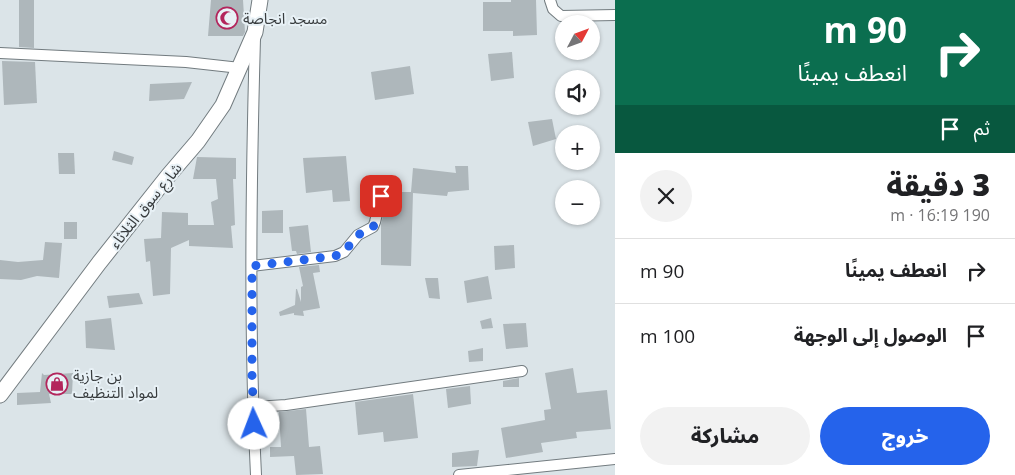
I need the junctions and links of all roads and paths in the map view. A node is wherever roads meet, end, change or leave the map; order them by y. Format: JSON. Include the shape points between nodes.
{"nodes":[{"id":1,"x":260,"y":0,"type":"edge"},
{"id":2,"x":550,"y":0,"type":"edge"},
{"id":3,"x":615,"y":15,"type":"edge"},
{"id":4,"x":255,"y":32,"type":"junction"},
{"id":5,"x":0,"y":53,"type":"edge"},
{"id":6,"x":240,"y":68,"type":"junction"},
{"id":7,"x":381,"y":196,"type":"dead end"},
{"id":8,"x":252,"y":266,"type":"junction"},
{"id":9,"x":522,"y":371,"type":"dead end"},
{"id":10,"x":0,"y":395,"type":"edge"},
{"id":11,"x":253,"y":407,"type":"junction"},
{"id":12,"x":615,"y":459,"type":"edge"},
{"id":13,"x":256,"y":475,"type":"edge"},
{"id":14,"x":459,"y":475,"type":"edge"}],
"edges":[{"from":1,"to":4,"type":"street","name":"شارع سوق الثلاثاء"},
{"from":2,"to":3,"type":"street","via":[[553,9],[561,16]]},
{"from":4,"to":6,"type":"street","name":"شارع سوق الثلاثاء"},
{"from":4,"to":8,"type":"street"},
{"from":5,"to":6,"type":"street","via":[[186,62]]},
{"from":6,"to":10,"type":"street","name":"شارع سوق الثلاثاء","via":[[223,105],[198,141],[99,263]]},
{"from":7,"to":8,"type":"street","via":[[373,227],[358,235],[344,252],[335,256]]},
{"from":8,"to":11,"type":"street"},
{"from":9,"to":11,"type":"street"},
{"from":11,"to":13,"type":"street"},
{"from":12,"to":14,"type":"street"}]}
